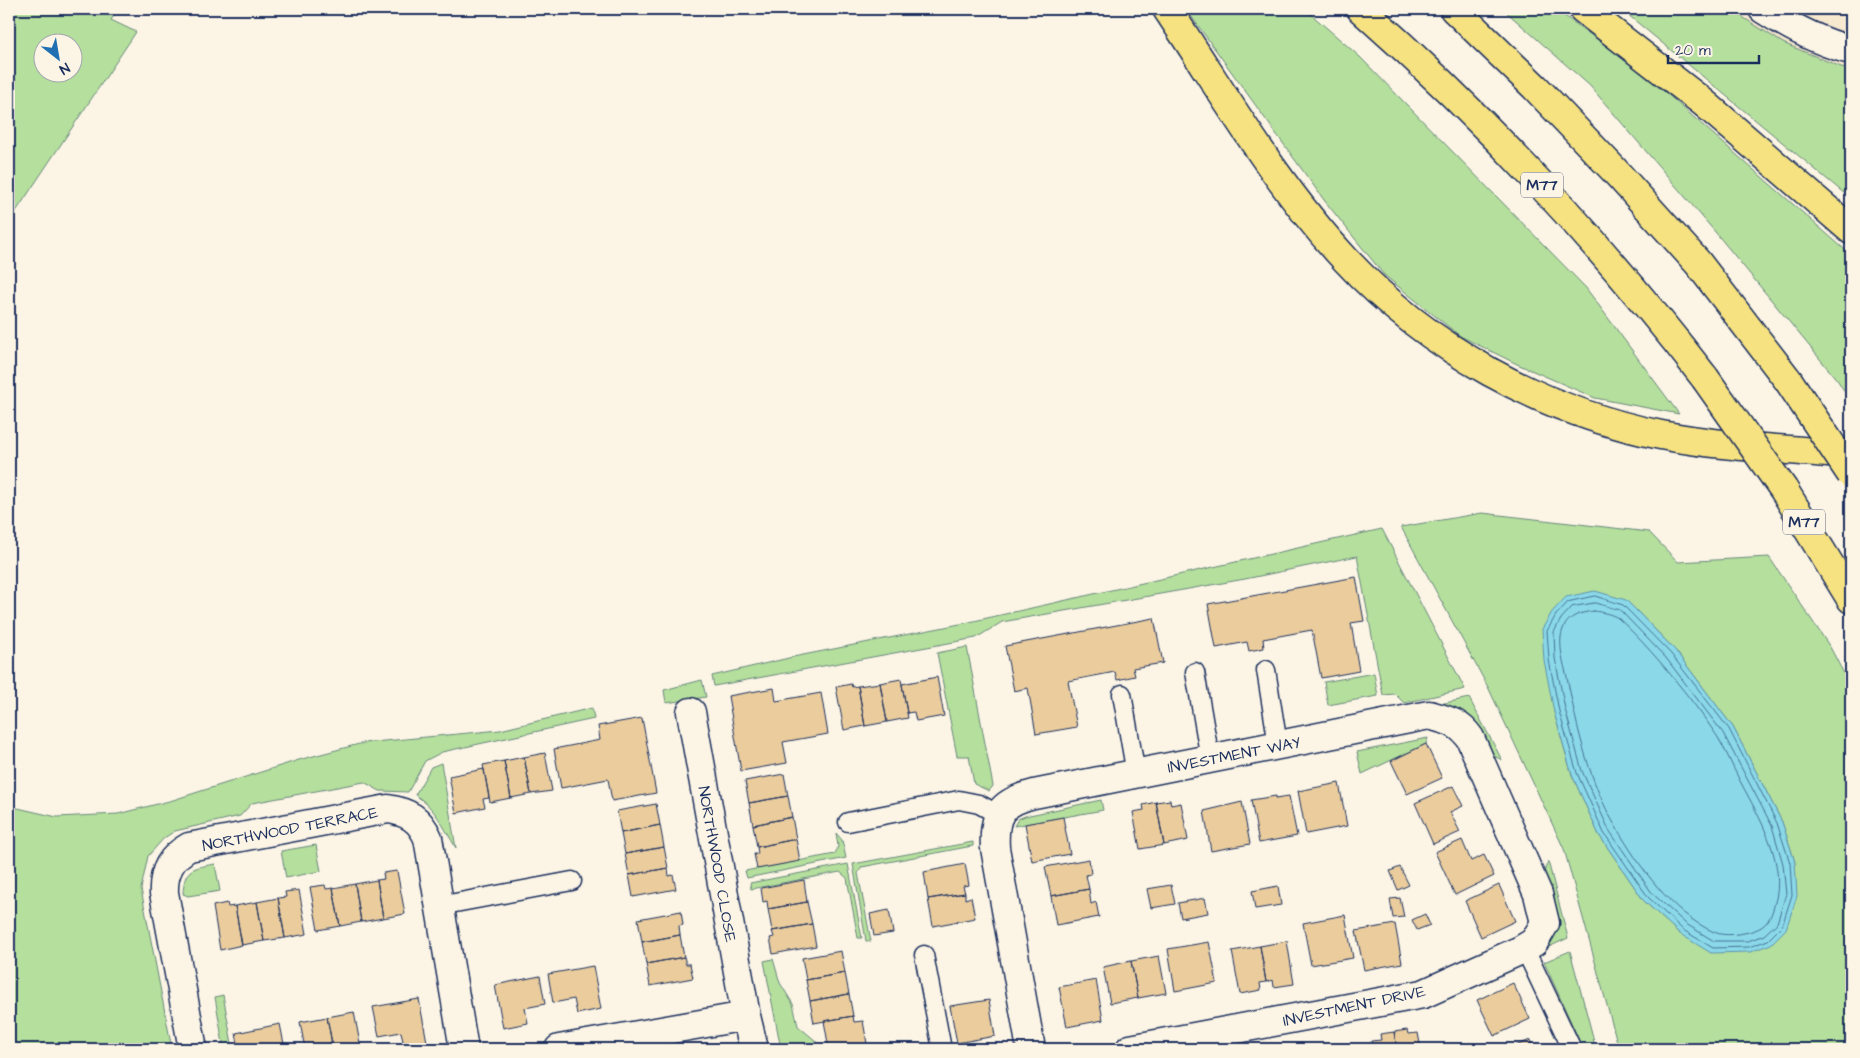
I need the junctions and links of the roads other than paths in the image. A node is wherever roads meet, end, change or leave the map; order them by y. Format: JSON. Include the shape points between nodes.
{"nodes":[{"id":1,"x":1167,"y":9,"type":"edge"},
{"id":2,"x":1361,"y":9,"type":"edge"},
{"id":3,"x":1454,"y":9,"type":"edge"},
{"id":4,"x":1583,"y":9,"type":"edge"},
{"id":5,"x":1763,"y":9,"type":"edge"},
{"id":6,"x":1851,"y":50,"type":"edge"},
{"id":7,"x":1851,"y":230,"type":"edge"},
{"id":8,"x":1851,"y":456,"type":"edge"},
{"id":9,"x":1851,"y":474,"type":"edge"},
{"id":10,"x":1851,"y":599,"type":"edge"},
{"id":11,"x":1266,"y":670,"type":"dead end"},
{"id":12,"x":1195,"y":672,"type":"dead end"},
{"id":13,"x":1122,"y":694,"type":"dead end"},
{"id":14,"x":691,"y":712,"type":"dead end"},
{"id":15,"x":1278,"y":745,"type":"junction"},
{"id":16,"x":1210,"y":759,"type":"junction"},
{"id":17,"x":1136,"y":774,"type":"junction"},
{"id":18,"x":998,"y":814,"type":"junction"},
{"id":19,"x":848,"y":822,"type":"dead end"},
{"id":20,"x":572,"y":881,"type":"dead end"},
{"id":21,"x":439,"y":906,"type":"junction"},
{"id":22,"x":1521,"y":950,"type":"junction"},
{"id":23,"x":924,"y":955,"type":"dead end"},
{"id":24,"x":746,"y":1016,"type":"junction"},
{"id":25,"x":1140,"y":1048,"type":"edge"},
{"id":26,"x":193,"y":1049,"type":"edge"},
{"id":27,"x":464,"y":1049,"type":"edge"},
{"id":28,"x":560,"y":1049,"type":"edge"},
{"id":29,"x":754,"y":1049,"type":"edge"},
{"id":30,"x":942,"y":1049,"type":"edge"},
{"id":31,"x":1032,"y":1049,"type":"edge"},
{"id":32,"x":1572,"y":1049,"type":"edge"}],
"edges":[{"from":1,"to":8,"type":"highway","via":[[1275,171],[1311,219],[1381,295],[1462,356],[1538,396],[1626,426],[1692,440]]},
{"from":2,"to":10,"type":"highway","number":"M77","bridge":true,"via":[[1437,78],[1567,212],[1670,333],[1784,490]]},
{"from":3,"to":9,"type":"highway","bridge":true,"via":[[1536,86],[1698,263],[1788,380]]},
{"from":4,"to":7,"type":"highway","via":[[1704,103]]},
{"from":5,"to":6,"type":"street","via":[[1829,43]]},
{"from":11,"to":15,"type":"lane"},
{"from":12,"to":16,"type":"lane"},
{"from":13,"to":17,"type":"lane"},
{"from":14,"to":24,"type":"street","name":"NORTHWOOD CLOSE"},
{"from":15,"to":16,"type":"street","name":"INVESTMENT WAY"},
{"from":15,"to":22,"type":"street","name":"INVESTMENT WAY","via":[[1429,715],[1454,722],[1464,729],[1538,894],[1544,916],[1543,930],[1534,942]]},
{"from":16,"to":17,"type":"street","name":"INVESTMENT WAY"},
{"from":17,"to":18,"type":"street","name":"INVESTMENT WAY","via":[[1023,796],[1006,805]]},
{"from":18,"to":19,"type":"lane","via":[[979,804],[959,800]]},
{"from":18,"to":31,"type":"street","via":[[995,848]]},
{"from":20,"to":21,"type":"lane"},
{"from":21,"to":26,"type":"street","name":"NORTHWOOD TERRACE","via":[[428,838],[423,826],[415,817],[399,811],[388,809],[189,847],[171,860],[163,885]]},
{"from":21,"to":27,"type":"street","name":"NORTHWOOD TERRACE"},
{"from":22,"to":25,"type":"street","name":"INVESTMENT DRIVE","via":[[1423,994]]},
{"from":22,"to":32,"type":"lane","via":[[1531,962]]},
{"from":23,"to":30,"type":"lane"},
{"from":24,"to":28,"type":"street"},
{"from":24,"to":29,"type":"street","name":"NORTHWOOD CLOSE"}]}
